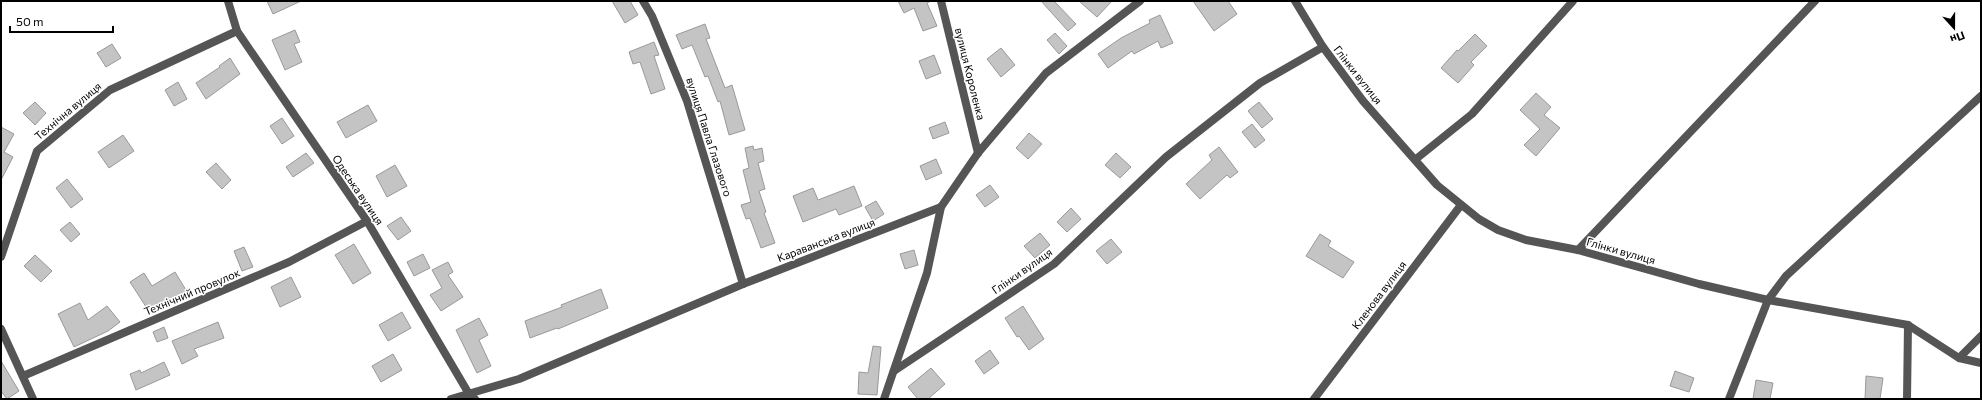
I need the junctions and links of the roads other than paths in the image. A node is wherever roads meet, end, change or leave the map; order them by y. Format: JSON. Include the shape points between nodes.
{"nodes":[{"id":1,"x":228,"y":1,"type":"edge"},
{"id":2,"x":643,"y":1,"type":"edge"},
{"id":3,"x":941,"y":1,"type":"edge"},
{"id":4,"x":1140,"y":1,"type":"edge"},
{"id":5,"x":1295,"y":1,"type":"edge"},
{"id":6,"x":1573,"y":1,"type":"edge"},
{"id":7,"x":1815,"y":1,"type":"edge"},
{"id":8,"x":237,"y":31,"type":"junction"},
{"id":9,"x":1323,"y":47,"type":"junction"},
{"id":10,"x":1981,"y":96,"type":"edge"},
{"id":11,"x":978,"y":153,"type":"junction"},
{"id":12,"x":1416,"y":159,"type":"junction"},
{"id":13,"x":1461,"y":205,"type":"junction"},
{"id":14,"x":941,"y":206,"type":"junction"},
{"id":15,"x":366,"y":221,"type":"junction"},
{"id":16,"x":1578,"y":250,"type":"junction"},
{"id":17,"x":1,"y":257,"type":"edge"},
{"id":18,"x":743,"y":284,"type":"junction"},
{"id":19,"x":1768,"y":300,"type":"junction"},
{"id":20,"x":1908,"y":325,"type":"junction"},
{"id":21,"x":1,"y":329,"type":"edge"},
{"id":22,"x":1981,"y":336,"type":"edge"},
{"id":23,"x":1959,"y":358,"type":"junction"},
{"id":24,"x":1981,"y":363,"type":"edge"},
{"id":25,"x":894,"y":371,"type":"junction"},
{"id":26,"x":23,"y":376,"type":"junction"},
{"id":27,"x":472,"y":396,"type":"edge"},
{"id":28,"x":33,"y":399,"type":"edge"},
{"id":29,"x":451,"y":399,"type":"edge"},
{"id":30,"x":884,"y":399,"type":"edge"},
{"id":31,"x":1314,"y":399,"type":"edge"},
{"id":32,"x":1728,"y":399,"type":"edge"},
{"id":33,"x":1907,"y":399,"type":"edge"}],
"edges":[{"from":1,"to":8,"type":"street","name":"Одеська вулиця"},
{"from":2,"to":18,"type":"street","name":"вулиця Павла Глазового","via":[[688,100]]},
{"from":3,"to":11,"type":"street","name":"вулиця Короленка"},
{"from":4,"to":11,"type":"street","via":[[1046,73]]},
{"from":5,"to":9,"type":"street","name":"Глінки вулиця"},
{"from":6,"to":12,"type":"street","via":[[1472,114]]},
{"from":7,"to":16,"type":"street"},
{"from":8,"to":15,"type":"street","name":"Одеська вулиця"},
{"from":8,"to":17,"type":"street","name":"Технічна вулиця","via":[[110,90],[37,151]]},
{"from":9,"to":12,"type":"street","name":"Глінки вулиця","via":[[1363,101]]},
{"from":9,"to":25,"type":"street","name":"Глінки вулиця","via":[[1260,83],[1166,157],[1054,264]]},
{"from":10,"to":19,"type":"street","via":[[1786,276]]},
{"from":11,"to":14,"type":"street"},
{"from":12,"to":13,"type":"street","name":"Глінки вулиця","via":[[1437,185]]},
{"from":13,"to":16,"type":"street","name":"Глінки вулиця","via":[[1498,230],[1519,238]]},
{"from":13,"to":31,"type":"street","name":"Кленова вулиця"},
{"from":14,"to":18,"type":"street","name":"Караванська вулиця"},
{"from":14,"to":25,"type":"street","via":[[927,273]]},
{"from":15,"to":26,"type":"street","name":"Технічний провулок","via":[[289,262]]},
{"from":15,"to":27,"type":"street","name":"Одеська вулиця"},
{"from":16,"to":19,"type":"street","name":"Глінки вулиця","via":[[1699,284]]},
{"from":18,"to":27,"type":"street","name":"Караванська вулиця","via":[[520,379]]},
{"from":19,"to":20,"type":"street","name":"Глінки вулиця"},
{"from":19,"to":32,"type":"street"},
{"from":20,"to":23,"type":"street","name":"Глінки вулиця"},
{"from":20,"to":33,"type":"street"},
{"from":21,"to":26,"type":"street"},
{"from":22,"to":23,"type":"street"},
{"from":23,"to":24,"type":"street","name":"Глінки вулиця"},
{"from":25,"to":30,"type":"street"},
{"from":26,"to":28,"type":"street"},
{"from":27,"to":29,"type":"street","name":"Караванська вулиця"}]}
